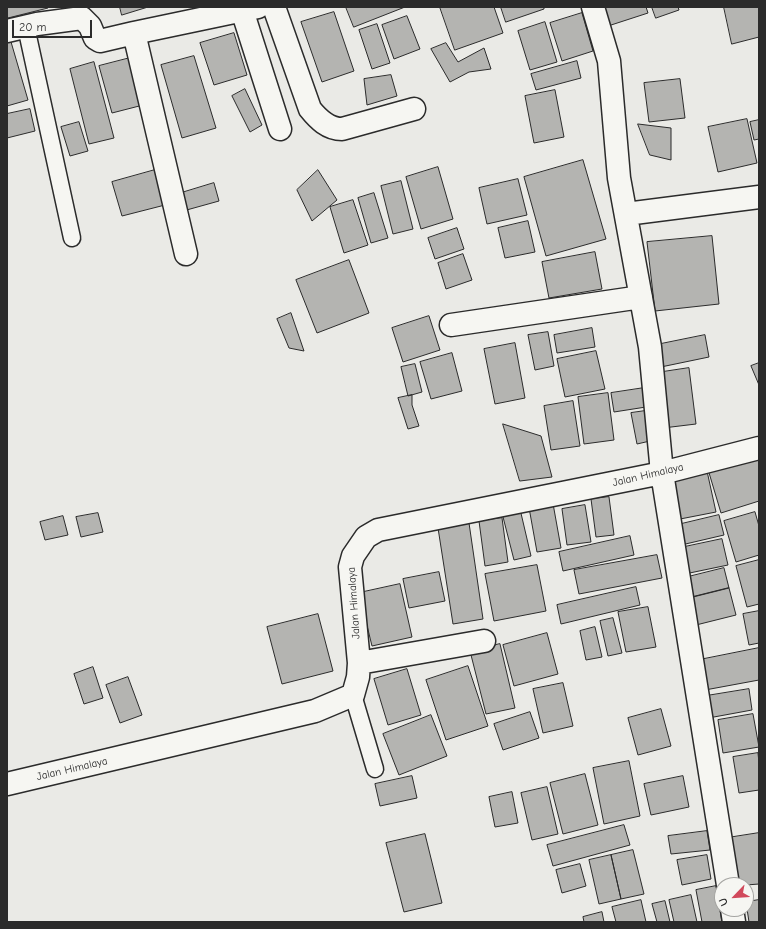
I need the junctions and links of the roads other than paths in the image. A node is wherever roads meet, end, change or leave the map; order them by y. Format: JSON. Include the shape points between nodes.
{"nodes":[{"id":1,"x":274,"y":7,"type":"edge"},
{"id":2,"x":593,"y":7,"type":"edge"},
{"id":3,"x":250,"y":9,"type":"edge"},
{"id":4,"x":81,"y":13,"type":"edge"},
{"id":5,"x":17,"y":29,"type":"edge"},
{"id":6,"x":134,"y":33,"type":"junction"},
{"id":7,"x":414,"y":109,"type":"dead end"},
{"id":8,"x":280,"y":129,"type":"dead end"},
{"id":9,"x":759,"y":198,"type":"edge"},
{"id":10,"x":626,"y":214,"type":"junction"},
{"id":11,"x":72,"y":238,"type":"dead end"},
{"id":12,"x":186,"y":254,"type":"dead end"},
{"id":13,"x":641,"y":296,"type":"junction"},
{"id":14,"x":451,"y":325,"type":"dead end"},
{"id":15,"x":759,"y":448,"type":"edge"},
{"id":16,"x":662,"y":473,"type":"junction"},
{"id":17,"x":484,"y":641,"type":"dead end"},
{"id":18,"x":359,"y":663,"type":"junction"},
{"id":19,"x":352,"y":695,"type":"junction"},
{"id":20,"x":375,"y":769,"type":"dead end"},
{"id":21,"x":7,"y":784,"type":"edge"},
{"id":22,"x":727,"y":877,"type":"edge"}],
"edges":[{"from":1,"to":7,"type":"street","via":[[310,109],[317,118],[335,129],[342,129]]},
{"from":2,"to":10,"type":"street","via":[[609,61],[619,178]]},
{"from":3,"to":6,"type":"street"},
{"from":3,"to":8,"type":"street"},
{"from":4,"to":5,"type":"street"},
{"from":4,"to":6,"type":"street","via":[[95,38],[100,41]]},
{"from":5,"to":11,"type":"lane"},
{"from":6,"to":12,"type":"street"},
{"from":9,"to":10,"type":"street"},
{"from":10,"to":13,"type":"street"},
{"from":13,"to":14,"type":"street"},
{"from":13,"to":16,"type":"street","via":[[650,347]]},
{"from":15,"to":16,"type":"street","name":"Jalan Himalaya"},
{"from":16,"to":18,"type":"street","name":"Jalan Himalaya","via":[[391,526],[366,537],[353,556],[350,566]]},
{"from":16,"to":22,"type":"street"},
{"from":17,"to":18,"type":"street"},
{"from":18,"to":19,"type":"street","name":"Jalan Himalaya","via":[[358,678]]},
{"from":19,"to":20,"type":"lane"},
{"from":19,"to":21,"type":"street","name":"Jalan Himalaya","via":[[315,712]]}]}
